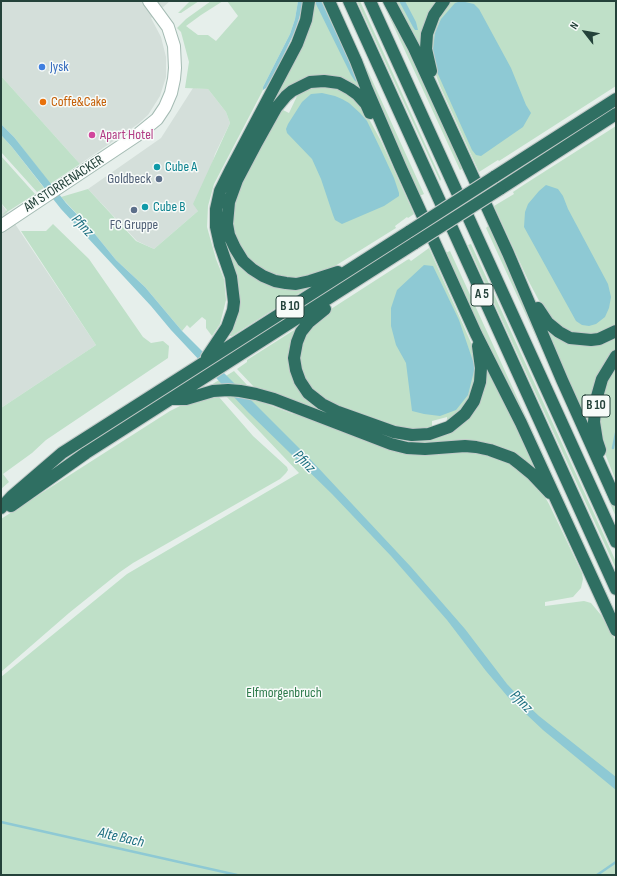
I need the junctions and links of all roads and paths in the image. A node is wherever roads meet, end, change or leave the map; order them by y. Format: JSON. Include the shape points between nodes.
{"nodes":[{"id":1,"x":149,"y":1,"type":"edge"},
{"id":2,"x":309,"y":1,"type":"edge"},
{"id":3,"x":329,"y":1,"type":"edge"},
{"id":4,"x":349,"y":1,"type":"edge"},
{"id":5,"x":370,"y":1,"type":"edge"},
{"id":6,"x":389,"y":1,"type":"edge"},
{"id":7,"x":444,"y":1,"type":"edge"},
{"id":8,"x":433,"y":88,"type":"junction"},
{"id":9,"x":616,"y":96,"type":"edge"},
{"id":10,"x":616,"y":99,"type":"edge"},
{"id":11,"x":603,"y":107,"type":"junction"},
{"id":12,"x":614,"y":117,"type":"edge"},
{"id":13,"x":400,"y":166,"type":"junction"},
{"id":14,"x":1,"y":226,"type":"edge"},
{"id":15,"x":508,"y":253,"type":"junction"},
{"id":16,"x":349,"y":269,"type":"junction"},
{"id":17,"x":349,"y":284,"type":"junction"},
{"id":18,"x":616,"y":332,"type":"edge"},
{"id":19,"x":476,"y":334,"type":"junction"},
{"id":20,"x":220,"y":346,"type":"junction"},
{"id":21,"x":616,"y":356,"type":"edge"},
{"id":22,"x":170,"y":399,"type":"junction"},
{"id":23,"x":597,"y":459,"type":"junction"},
{"id":24,"x":616,"y":500,"type":"edge"},
{"id":25,"x":558,"y":502,"type":"junction"},
{"id":26,"x":1,"y":508,"type":"edge"},
{"id":27,"x":1,"y":513,"type":"edge"},
{"id":28,"x":616,"y":542,"type":"edge"},
{"id":29,"x":616,"y":589,"type":"edge"},
{"id":30,"x":616,"y":630,"type":"edge"}],
"edges":[{"from":1,"to":14,"type":"street","name":"AM STORRENACKER","via":[[164,20],[174,46],[174,79],[165,107],[150,126]]},
{"from":2,"to":20,"type":"highway","via":[[306,20],[297,44],[228,175],[218,200],[216,227],[231,277],[234,302]]},
{"from":3,"to":13,"type":"highway"},
{"from":4,"to":29,"type":"highway","number":"A 5"},
{"from":5,"to":28,"type":"highway","number":"A 5"},
{"from":6,"to":8,"type":"highway"},
{"from":7,"to":8,"type":"highway","via":[[431,21],[426,41]]},
{"from":8,"to":15,"type":"highway"},
{"from":9,"to":11,"type":"highway"},
{"from":10,"to":11,"type":"highway","number":"B 10"},
{"from":11,"to":16,"type":"highway","number":"B 10","bridge":true},
{"from":12,"to":17,"type":"highway","number":"B 10","bridge":true},
{"from":13,"to":16,"type":"highway","via":[[361,98],[344,86],[324,81],[310,82],[286,96],[276,108],[245,164],[233,191],[228,213],[229,235],[243,261],[263,276],[275,281],[296,284]]},
{"from":13,"to":19,"type":"highway"},
{"from":15,"to":18,"type":"highway","via":[[542,315],[553,328],[570,338],[584,340],[599,339]]},
{"from":15,"to":23,"type":"highway"},
{"from":16,"to":20,"type":"highway","number":"B 10"},
{"from":17,"to":19,"type":"highway","via":[[343,296],[304,327],[297,342],[294,358],[298,375],[308,393],[338,412],[412,435],[429,434],[449,427],[468,410],[479,388],[481,368]]},
{"from":17,"to":22,"type":"highway","number":"B 10"},
{"from":19,"to":25,"type":"highway","via":[[522,423]]},
{"from":20,"to":26,"type":"highway","number":"B 10","via":[[202,363],[62,453]]},
{"from":21,"to":23,"type":"highway","number":"B 10","via":[[602,379],[596,400],[594,422],[600,450]]},
{"from":22,"to":25,"type":"highway","via":[[186,399],[208,392],[240,391],[274,399],[407,448],[476,447],[499,453],[512,458],[532,474]]},
{"from":22,"to":27,"type":"highway","number":"B 10"},
{"from":23,"to":24,"type":"highway"},
{"from":25,"to":30,"type":"highway"}]}
